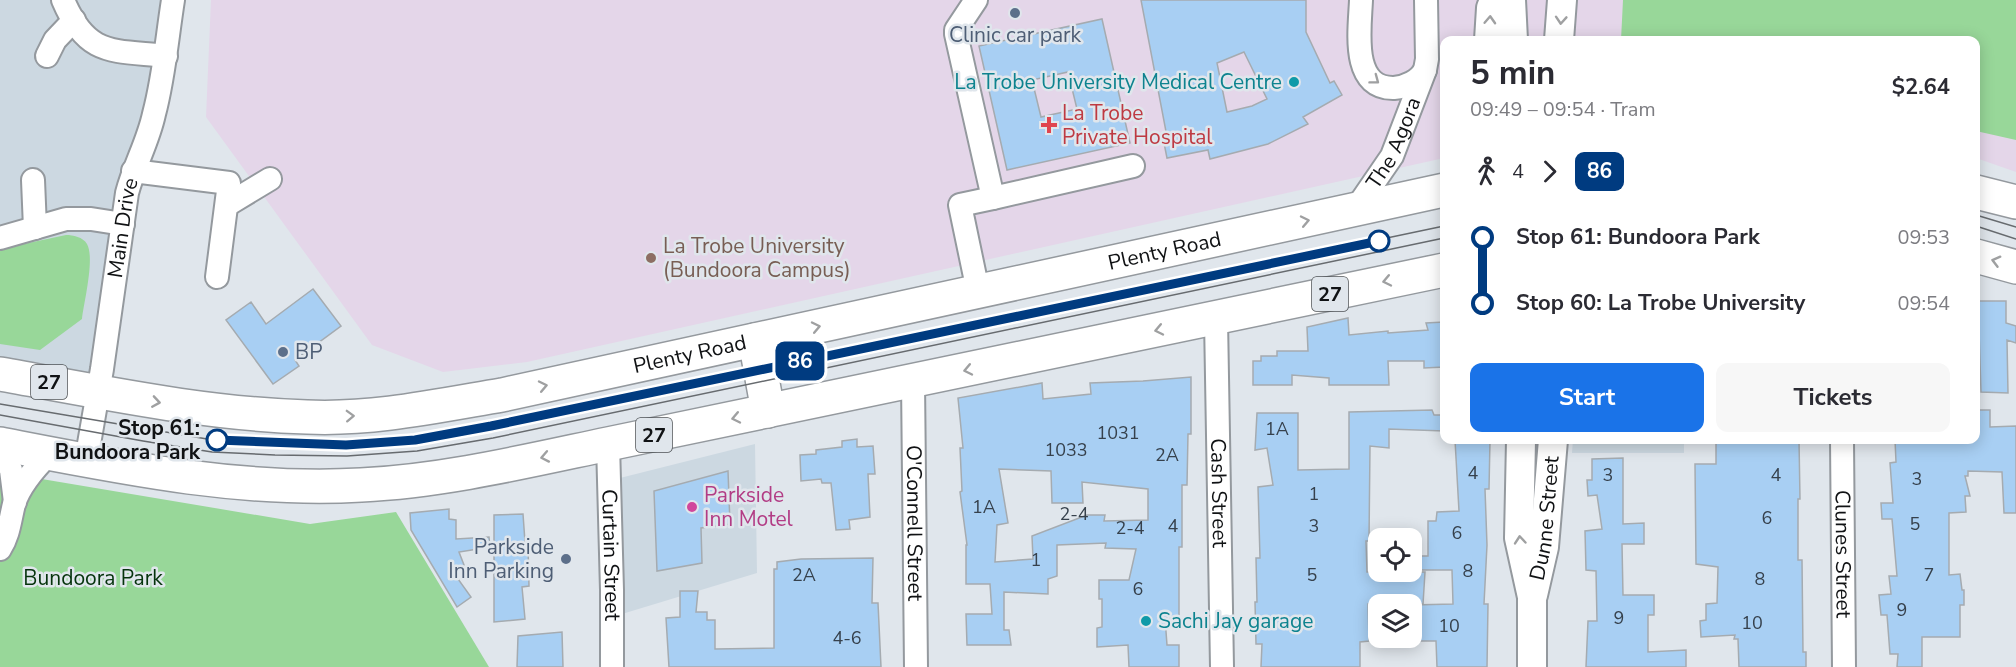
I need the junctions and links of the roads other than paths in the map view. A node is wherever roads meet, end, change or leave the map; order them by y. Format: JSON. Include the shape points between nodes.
{"nodes":[{"id":1,"x":63,"y":0,"type":"edge"},
{"id":2,"x":173,"y":0,"type":"edge"},
{"id":3,"x":976,"y":0,"type":"edge"},
{"id":4,"x":1361,"y":0,"type":"edge"},
{"id":5,"x":1426,"y":0,"type":"edge"},
{"id":6,"x":1494,"y":0,"type":"edge"},
{"id":7,"x":1511,"y":0,"type":"edge"},
{"id":8,"x":1562,"y":0,"type":"edge"},
{"id":9,"x":74,"y":21,"type":"junction"},
{"id":10,"x":1489,"y":36,"type":"edge"},
{"id":11,"x":1513,"y":36,"type":"edge"},
{"id":12,"x":1559,"y":36,"type":"edge"},
{"id":13,"x":47,"y":56,"type":"dead end"},
{"id":14,"x":166,"y":56,"type":"junction"},
{"id":15,"x":1425,"y":70,"type":"junction"},
{"id":16,"x":1133,"y":166,"type":"dead end"},
{"id":17,"x":133,"y":171,"type":"junction"},
{"id":18,"x":270,"y":179,"type":"dead end"},
{"id":19,"x":33,"y":180,"type":"dead end"},
{"id":20,"x":1440,"y":180,"type":"edge"},
{"id":21,"x":1431,"y":193,"type":"edge"},
{"id":22,"x":1980,"y":193,"type":"edge"},
{"id":23,"x":993,"y":198,"type":"junction"},
{"id":24,"x":2016,"y":202,"type":"edge"},
{"id":25,"x":227,"y":205,"type":"junction"},
{"id":26,"x":1355,"y":210,"type":"junction"},
{"id":27,"x":123,"y":224,"type":"junction"},
{"id":28,"x":34,"y":228,"type":"junction"},
{"id":29,"x":0,"y":238,"type":"edge"},
{"id":30,"x":1980,"y":257,"type":"edge"},
{"id":31,"x":2016,"y":267,"type":"edge"},
{"id":32,"x":1440,"y":271,"type":"edge"},
{"id":33,"x":217,"y":277,"type":"dead end"},
{"id":34,"x":978,"y":291,"type":"junction"},
{"id":35,"x":1216,"y":319,"type":"junction"},
{"id":36,"x":755,"y":340,"type":"junction"},
{"id":37,"x":0,"y":374,"type":"edge"},
{"id":38,"x":914,"y":381,"type":"junction"},
{"id":39,"x":99,"y":393,"type":"junction"},
{"id":40,"x":768,"y":411,"type":"junction"},
{"id":41,"x":608,"y":444,"type":"junction"},
{"id":42,"x":1541,"y":444,"type":"edge"},
{"id":43,"x":1551,"y":444,"type":"edge"},
{"id":44,"x":1842,"y":444,"type":"edge"},
{"id":45,"x":0,"y":446,"type":"edge"},
{"id":46,"x":1521,"y":452,"type":"edge"},
{"id":47,"x":49,"y":453,"type":"junction"},
{"id":48,"x":86,"y":461,"type":"junction"},
{"id":49,"x":15,"y":502,"type":"junction"},
{"id":50,"x":0,"y":549,"type":"edge"},
{"id":51,"x":1532,"y":597,"type":"junction"},
{"id":52,"x":612,"y":667,"type":"edge"},
{"id":53,"x":916,"y":667,"type":"edge"},
{"id":54,"x":1221,"y":667,"type":"edge"},
{"id":55,"x":1532,"y":667,"type":"edge"},
{"id":56,"x":1844,"y":667,"type":"edge"}],
"edges":[{"from":1,"to":9,"type":"street"},
{"from":2,"to":14,"type":"street","name":"Main Drive"},
{"from":3,"to":23,"type":"street","via":[[956,34]]},
{"from":4,"to":15,"type":"street","name":"The Agora","one_way":true,"via":[[1360,57],[1369,76],[1384,86],[1399,87],[1418,79]]},
{"from":5,"to":15,"type":"street","name":"The Agora"},
{"from":10,"to":6,"type":"main road","one_way":true},
{"from":7,"to":11,"type":"main road"},
{"from":8,"to":12,"type":"main road","one_way":true},
{"from":9,"to":13,"type":"street","via":[[55,40]]},
{"from":9,"to":14,"type":"street","via":[[100,47]]},
{"from":14,"to":17,"type":"street","name":"Main Drive","via":[[154,117]]},
{"from":15,"to":26,"type":"street","name":"The Agora","via":[[1392,156]]},
{"from":16,"to":23,"type":"street"},
{"from":17,"to":25,"type":"street","via":[[230,183]]},
{"from":17,"to":27,"type":"street","name":"Main Drive"},
{"from":18,"to":25,"type":"street"},
{"from":19,"to":28,"type":"street"},
{"from":20,"to":21,"type":"main road"},
{"from":21,"to":26,"type":"highway","name":"Plenty Road","number":"27"},
{"from":22,"to":24,"type":"highway"},
{"from":23,"to":34,"type":"street","via":[[960,204]]},
{"from":25,"to":33,"type":"street"},
{"from":34,"to":26,"type":"highway","name":"Plenty Road","number":"27","one_way":true},
{"from":27,"to":28,"type":"street","via":[[66,219]]},
{"from":27,"to":39,"type":"street","name":"Main Drive"},
{"from":28,"to":29,"type":"street"},
{"from":31,"to":30,"type":"highway","one_way":true},
{"from":32,"to":35,"type":"highway","number":"27","one_way":true},
{"from":36,"to":34,"type":"highway","name":"Plenty Road","number":"27","one_way":true},
{"from":35,"to":38,"type":"highway","number":"27","one_way":true},
{"from":35,"to":54,"type":"street","name":"Cash Street"},
{"from":39,"to":36,"type":"highway","name":"Plenty Road","number":"27","one_way":true,"via":[[214,411],[309,418],[363,415],[502,395]]},
{"from":36,"to":40,"type":"highway"},
{"from":37,"to":39,"type":"highway","name":"Plenty Road","number":"27"},
{"from":38,"to":40,"type":"highway","number":"27"},
{"from":38,"to":53,"type":"street","name":"O'Connell Street"},
{"from":39,"to":48,"type":"street","name":"Main Drive"},
{"from":40,"to":41,"type":"highway","number":"27","one_way":true},
{"from":41,"to":48,"type":"highway","number":"27","one_way":true,"via":[[430,478],[361,485],[205,480]]},
{"from":41,"to":52,"type":"street","name":"Curtain Street"},
{"from":42,"to":46,"type":"main road"},
{"from":43,"to":51,"type":"main road","name":"Dunne Street","via":[[1544,547]]},
{"from":44,"to":56,"type":"street","name":"Clunes Street"},
{"from":45,"to":47,"type":"highway","number":"27"},
{"from":45,"to":49,"type":"street","via":[[10,470]]},
{"from":51,"to":46,"type":"main road","name":"Dunne Street","one_way":true,"via":[[1519,538]]},
{"from":47,"to":48,"type":"highway","number":"27"},
{"from":47,"to":49,"type":"street","via":[[31,473]]},
{"from":49,"to":50,"type":"street"},
{"from":51,"to":55,"type":"main road","name":"Dunne Street"}]}
